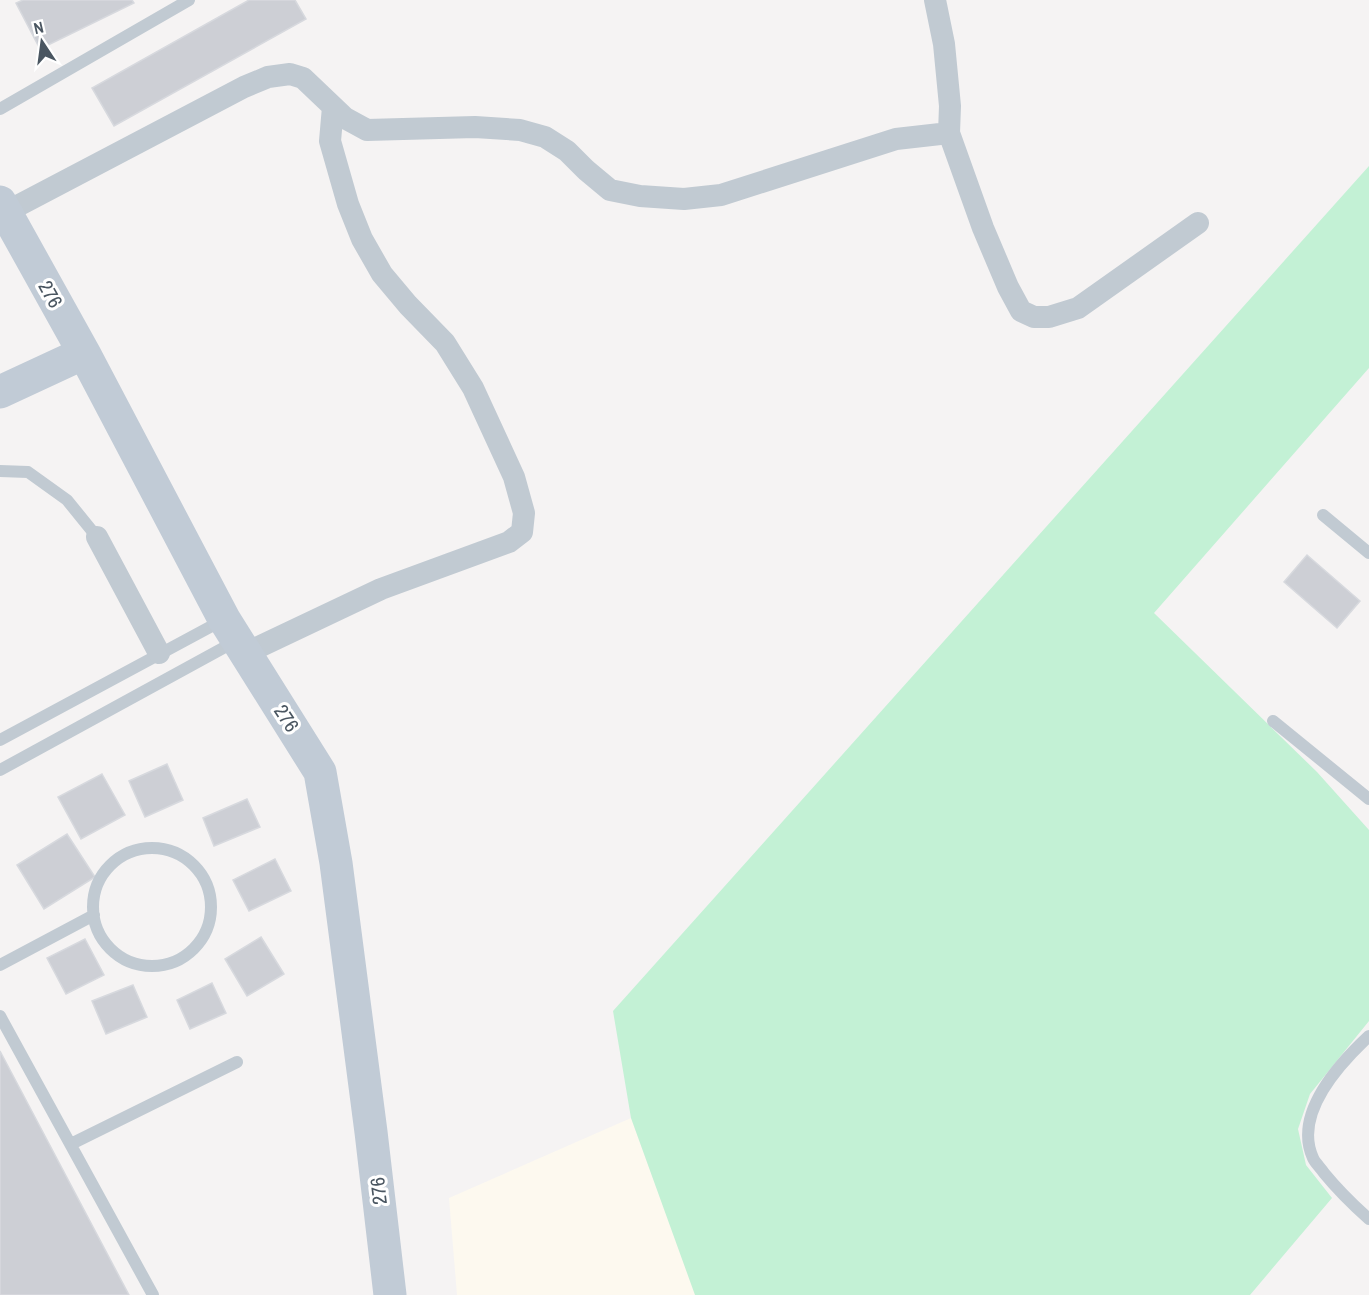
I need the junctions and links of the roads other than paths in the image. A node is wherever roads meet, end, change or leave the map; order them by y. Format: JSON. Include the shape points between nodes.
{"nodes":[{"id":1,"x":189,"y":0,"type":"edge"},
{"id":2,"x":935,"y":0,"type":"edge"},
{"id":3,"x":333,"y":107,"type":"junction"},
{"id":4,"x":0,"y":109,"type":"edge"},
{"id":5,"x":949,"y":134,"type":"junction"},
{"id":6,"x":3,"y":207,"type":"edge"},
{"id":7,"x":1198,"y":223,"type":"dead end"},
{"id":8,"x":84,"y":353,"type":"junction"},
{"id":9,"x":0,"y":392,"type":"edge"},
{"id":10,"x":0,"y":471,"type":"edge"},
{"id":11,"x":1323,"y":514,"type":"dead end"},
{"id":12,"x":97,"y":537,"type":"joint"},
{"id":13,"x":1369,"y":553,"type":"edge"},
{"id":14,"x":236,"y":637,"type":"junction"},
{"id":15,"x":159,"y":653,"type":"junction"},
{"id":16,"x":1273,"y":721,"type":"dead end"},
{"id":17,"x":0,"y":740,"type":"edge"},
{"id":18,"x":0,"y":770,"type":"edge"},
{"id":19,"x":1369,"y":799,"type":"edge"},
{"id":20,"x":93,"y":915,"type":"junction"},
{"id":21,"x":0,"y":964,"type":"edge"},
{"id":22,"x":0,"y":1016,"type":"edge"},
{"id":23,"x":1369,"y":1036,"type":"edge"},
{"id":24,"x":237,"y":1062,"type":"dead end"},
{"id":25,"x":70,"y":1144,"type":"junction"},
{"id":26,"x":1369,"y":1219,"type":"edge"},
{"id":27,"x":383,"y":1291,"type":"edge"},
{"id":28,"x":153,"y":1295,"type":"edge"}],
"edges":[{"from":1,"to":4,"type":"lane"},
{"from":2,"to":5,"type":"street","via":[[944,44]]},
{"from":3,"to":5,"type":"street","via":[[367,130],[520,130],[546,137],[610,190],[684,199],[720,195],[896,139]]},
{"from":3,"to":6,"type":"street","via":[[303,78],[290,74],[267,77]]},
{"from":3,"to":14,"type":"street","via":[[330,141],[362,239],[382,274],[445,343],[473,388],[514,477],[524,513],[522,532],[508,542],[381,589]]},
{"from":5,"to":7,"type":"street","via":[[1008,287],[1021,311],[1034,317],[1049,317],[1078,308]]},
{"from":6,"to":8,"type":"main road","name":"276"},
{"from":8,"to":9,"type":"main road"},
{"from":8,"to":14,"type":"main road","name":"276"},
{"from":10,"to":12,"type":"lane","via":[[28,472],[67,500]]},
{"from":11,"to":13,"type":"lane"},
{"from":12,"to":15,"type":"street"},
{"from":14,"to":15,"type":"lane"},
{"from":14,"to":18,"type":"lane"},
{"from":14,"to":27,"type":"main road","name":"276","via":[[320,772],[337,874]]},
{"from":15,"to":17,"type":"lane"},
{"from":16,"to":19,"type":"lane"},
{"from":20,"to":20,"type":"lane","via":[[104,942],[117,956],[134,964],[173,963],[203,937],[210,918],[210,897],[204,878],[191,863],[173,852],[155,848],[136,850],[118,858],[104,871],[95,888]]},
{"from":20,"to":21,"type":"lane"},
{"from":22,"to":25,"type":"lane"},
{"from":23,"to":26,"type":"lane","via":[[1317,1097],[1307,1129],[1313,1159],[1345,1198]]},
{"from":24,"to":25,"type":"lane"},
{"from":25,"to":28,"type":"lane"}]}
